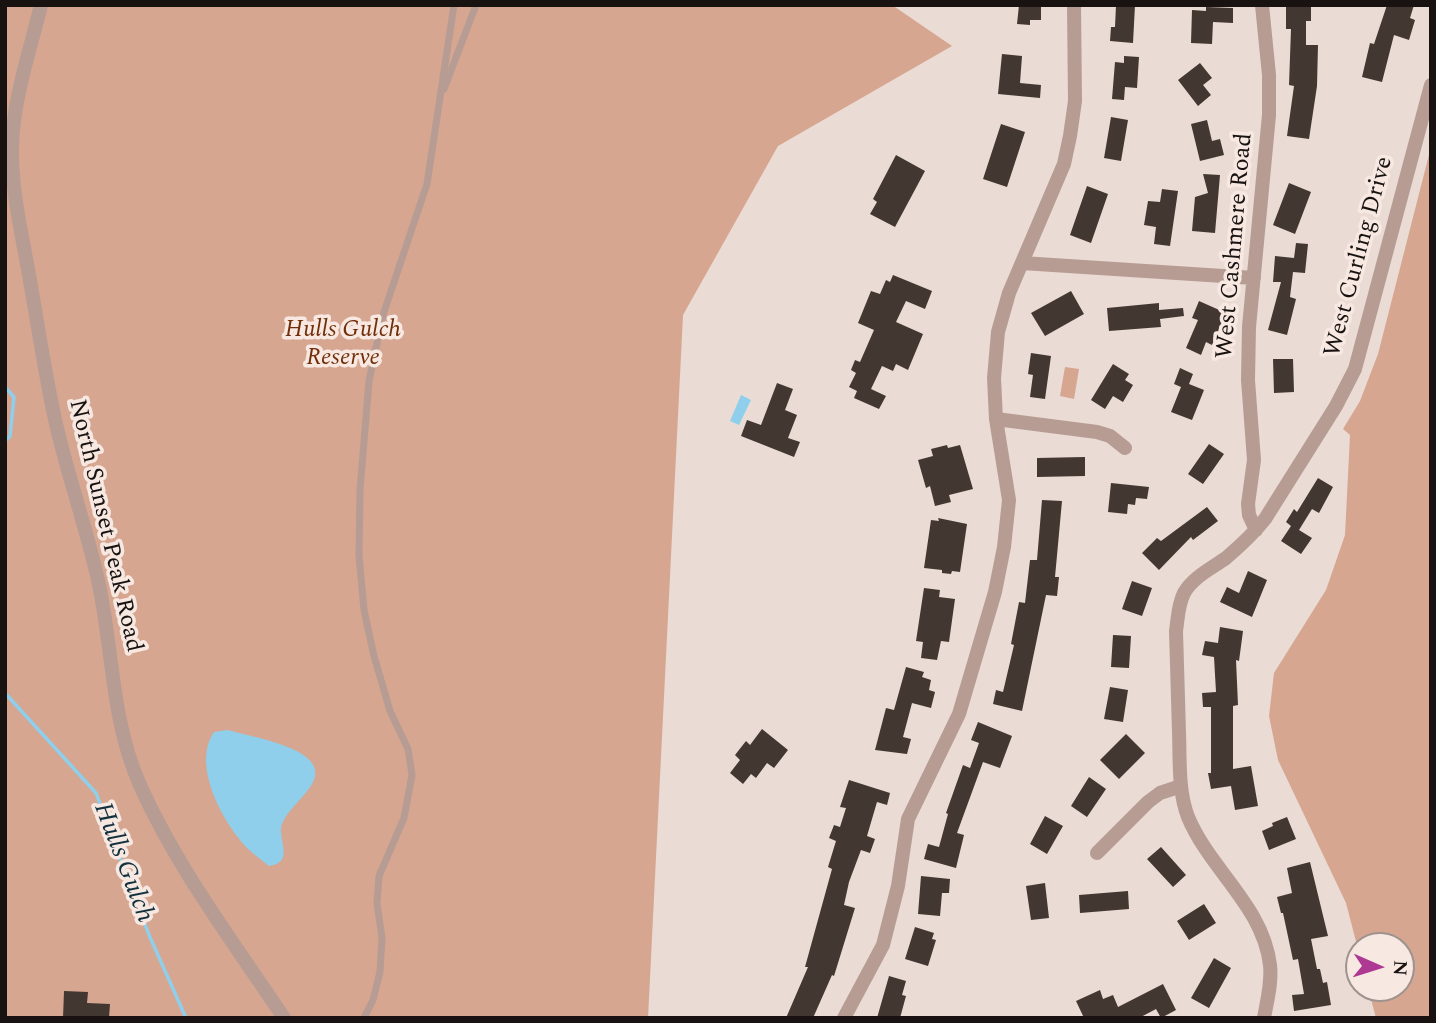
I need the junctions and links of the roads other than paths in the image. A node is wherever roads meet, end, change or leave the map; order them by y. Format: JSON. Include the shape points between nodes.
{"nodes":[{"id":1,"x":41,"y":5,"type":"edge"},
{"id":2,"x":454,"y":5,"type":"edge"},
{"id":3,"x":476,"y":5,"type":"edge"},
{"id":4,"x":1074,"y":5,"type":"edge"},
{"id":5,"x":1262,"y":5,"type":"edge"},
{"id":6,"x":1431,"y":85,"type":"edge"},
{"id":7,"x":440,"y":100,"type":"junction"},
{"id":8,"x":1022,"y":263,"type":"junction"},
{"id":9,"x":1254,"y":278,"type":"junction"},
{"id":10,"x":996,"y":419,"type":"junction"},
{"id":11,"x":1125,"y":448,"type":"dead end"},
{"id":12,"x":1256,"y":530,"type":"junction"},
{"id":13,"x":1181,"y":786,"type":"junction"},
{"id":14,"x":1097,"y":853,"type":"dead end"},
{"id":15,"x":285,"y":1018,"type":"edge"},
{"id":16,"x":364,"y":1018,"type":"edge"},
{"id":17,"x":844,"y":1018,"type":"edge"},
{"id":18,"x":1264,"y":1018,"type":"edge"}],
"edges":[{"from":1,"to":15,"type":"street","name":"North Sunset Peak Road","via":[[15,122],[14,176],[55,421],[108,628],[120,722],[139,783],[173,849]]},
{"from":2,"to":7,"type":"lane"},
{"from":3,"to":7,"type":"lane"},
{"from":4,"to":8,"type":"street","via":[[1075,101],[1070,136],[1064,164]]},
{"from":5,"to":9,"type":"street","name":"West Cashmere Road","via":[[1269,115]]},
{"from":6,"to":12,"type":"street","name":"West Curling Drive","via":[[1355,369]]},
{"from":7,"to":16,"type":"lane","via":[[427,184],[374,350],[360,490],[364,610],[412,775],[404,818],[379,876],[380,972]]},
{"from":8,"to":9,"type":"street"},
{"from":8,"to":10,"type":"street","via":[[998,332]]},
{"from":9,"to":12,"type":"street","name":"West Cashmere Road","via":[[1248,380],[1254,460],[1248,504]]},
{"from":10,"to":11,"type":"street","via":[[1097,432]]},
{"from":10,"to":17,"type":"street","via":[[1009,500],[995,592],[959,714],[908,818],[883,945]]},
{"from":12,"to":13,"type":"street","name":"West Curling Drive","via":[[1194,581],[1178,609]]},
{"from":13,"to":14,"type":"street","via":[[1148,802]]},
{"from":13,"to":18,"type":"street","via":[[1188,816],[1205,849],[1251,911],[1265,943],[1270,984]]}]}
